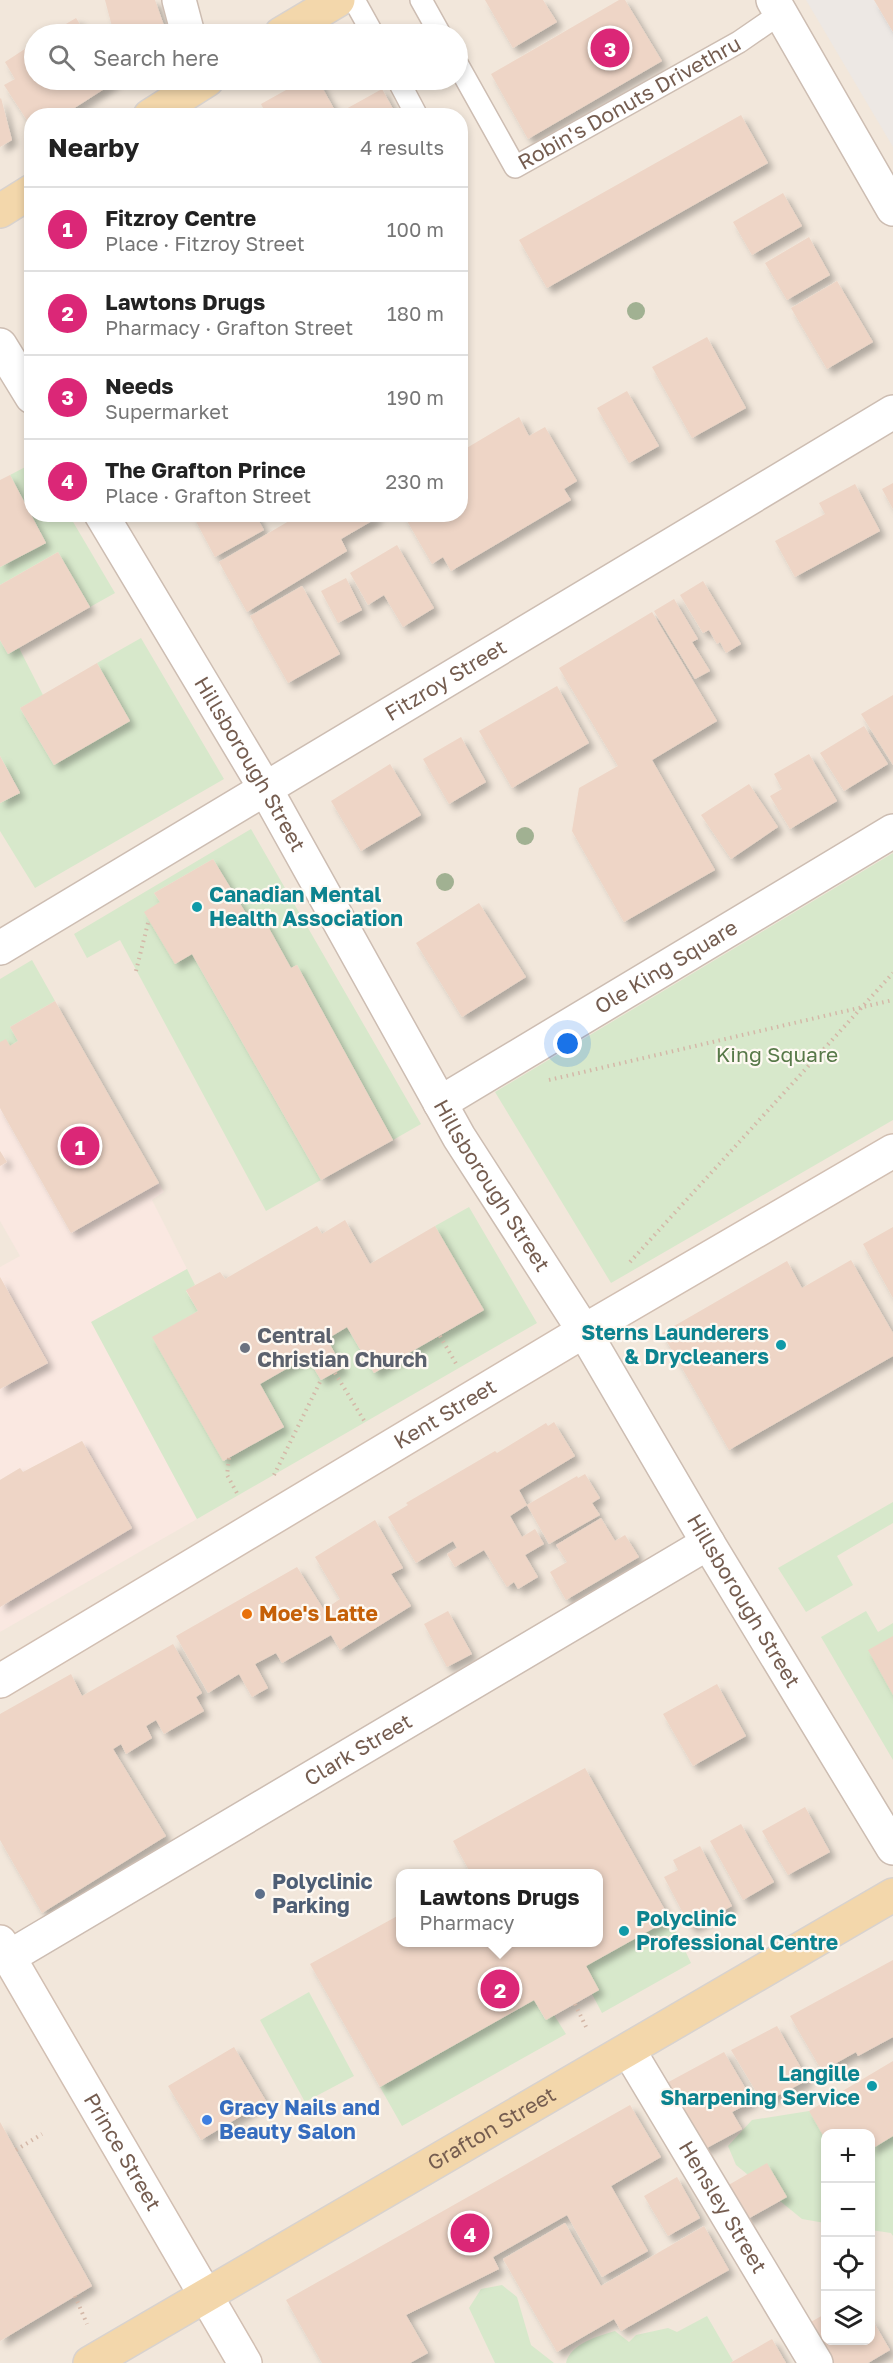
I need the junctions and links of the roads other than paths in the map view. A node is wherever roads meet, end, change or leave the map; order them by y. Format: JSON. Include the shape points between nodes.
{"nodes":[{"id":1,"x":179,"y":0,"type":"edge"},
{"id":2,"x":338,"y":0,"type":"edge"},
{"id":3,"x":354,"y":0,"type":"edge"},
{"id":4,"x":421,"y":0,"type":"edge"},
{"id":5,"x":777,"y":6,"type":"edge"},
{"id":6,"x":185,"y":24,"type":"edge"},
{"id":7,"x":298,"y":24,"type":"edge"},
{"id":8,"x":367,"y":24,"type":"edge"},
{"id":9,"x":434,"y":24,"type":"edge"},
{"id":10,"x":468,"y":83,"type":"edge"},
{"id":11,"x":188,"y":90,"type":"edge"},
{"id":12,"x":403,"y":90,"type":"edge"},
{"id":13,"x":162,"y":108,"type":"edge"},
{"id":14,"x":413,"y":108,"type":"edge"},
{"id":15,"x":24,"y":195,"type":"edge"},
{"id":16,"x":893,"y":209,"type":"edge"},
{"id":17,"x":0,"y":210,"type":"edge"},
{"id":18,"x":0,"y":345,"type":"edge"},
{"id":19,"x":24,"y":384,"type":"edge"},
{"id":20,"x":893,"y":412,"type":"edge"},
{"id":21,"x":106,"y":522,"type":"edge"},
{"id":22,"x":265,"y":788,"type":"junction"},
{"id":23,"x":893,"y":831,"type":"edge"},
{"id":24,"x":0,"y":948,"type":"edge"},
{"id":25,"x":440,"y":1103,"type":"junction"},
{"id":26,"x":893,"y":1151,"type":"edge"},
{"id":27,"x":584,"y":1330,"type":"junction"},
{"id":28,"x":708,"y":1543,"type":"junction"},
{"id":29,"x":0,"y":1681,"type":"edge"},
{"id":30,"x":893,"y":1848,"type":"edge"},
{"id":31,"x":893,"y":1895,"type":"edge"},
{"id":32,"x":4,"y":1949,"type":"edge"},
{"id":33,"x":629,"y":2051,"type":"junction"},
{"id":34,"x":206,"y":2297,"type":"junction"},
{"id":35,"x":90,"y":2363,"type":"edge"},
{"id":36,"x":245,"y":2363,"type":"edge"},
{"id":37,"x":816,"y":2363,"type":"edge"}],
"edges":[{"from":1,"to":6,"type":"street"},
{"from":2,"to":7,"type":"main road"},
{"from":3,"to":8,"type":"lane"},
{"from":4,"to":9,"type":"lane"},
{"from":5,"to":10,"type":"lane","name":"Robin's Donuts Drivethru","via":[[739,42],[515,167]]},
{"from":5,"to":16,"type":"street"},
{"from":11,"to":13,"type":"main road"},
{"from":12,"to":14,"type":"lane"},
{"from":15,"to":17,"type":"main road"},
{"from":18,"to":19,"type":"street"},
{"from":20,"to":22,"type":"street","name":"Fitzroy Street"},
{"from":21,"to":22,"type":"street","name":"Hillsborough Street"},
{"from":22,"to":24,"type":"street","name":"Fitzroy Street"},
{"from":22,"to":25,"type":"street","name":"Hillsborough Street"},
{"from":23,"to":25,"type":"street","name":"Ole King Square"},
{"from":25,"to":27,"type":"street","name":"Hillsborough Street"},
{"from":26,"to":27,"type":"street","name":"Kent Street"},
{"from":27,"to":28,"type":"street","name":"Hillsborough Street"},
{"from":27,"to":29,"type":"street","name":"Kent Street"},
{"from":28,"to":30,"type":"street","name":"Hillsborough Street"},
{"from":28,"to":32,"type":"street","name":"Clark Street"},
{"from":31,"to":33,"type":"main road","name":"Grafton Street"},
{"from":32,"to":34,"type":"street","name":"Prince Street"},
{"from":33,"to":34,"type":"main road","name":"Grafton Street"},
{"from":33,"to":37,"type":"street","name":"Hensley Street"},
{"from":34,"to":35,"type":"main road","name":"Grafton Street"},
{"from":34,"to":36,"type":"street","name":"Prince Street"}]}
